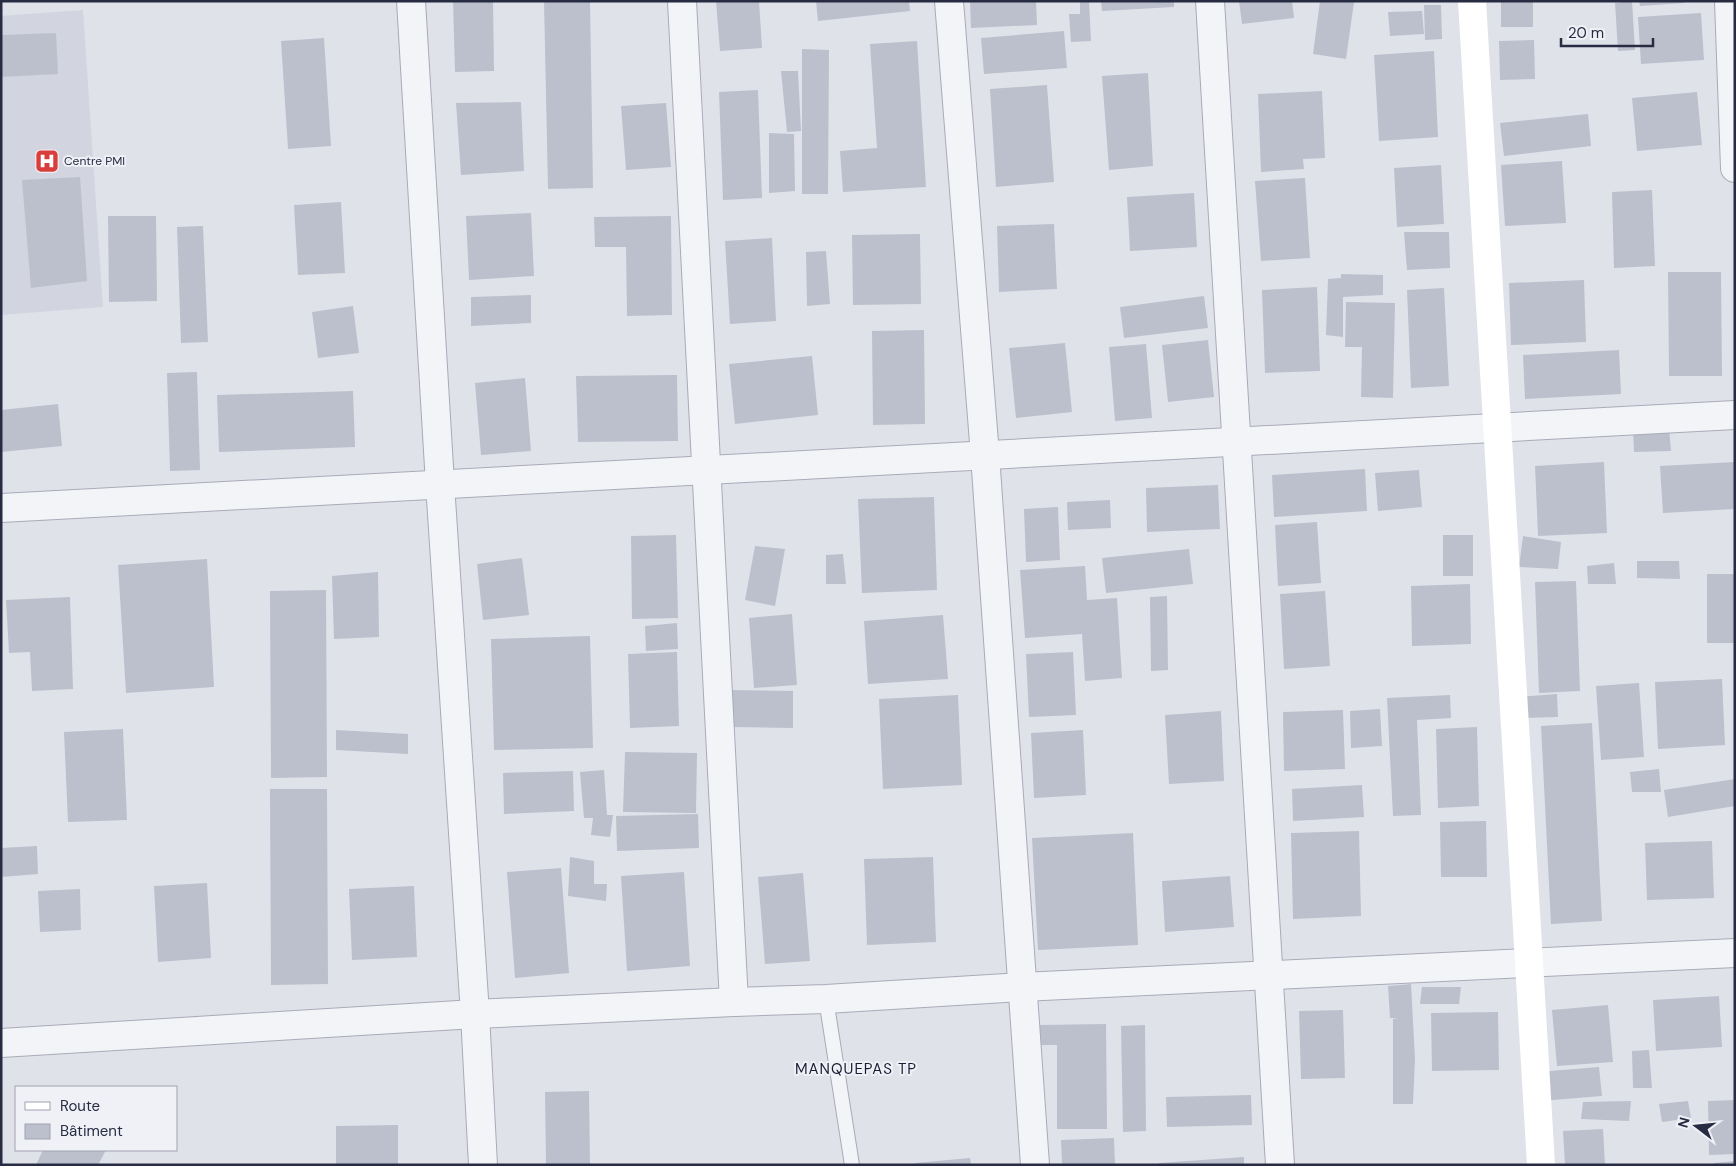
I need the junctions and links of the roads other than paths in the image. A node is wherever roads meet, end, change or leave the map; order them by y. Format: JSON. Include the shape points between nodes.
{"nodes":[{"id":1,"x":411,"y":1,"type":"edge"},
{"id":2,"x":682,"y":1,"type":"edge"},
{"id":3,"x":949,"y":1,"type":"edge"},
{"id":4,"x":1210,"y":1,"type":"edge"},
{"id":5,"x":1472,"y":1,"type":"edge"},
{"id":6,"x":1729,"y":1,"type":"edge"},
{"id":7,"x":1735,"y":168,"type":"edge"},
{"id":8,"x":1735,"y":415,"type":"edge"},
{"id":9,"x":1498,"y":428,"type":"junction"},
{"id":10,"x":1236,"y":442,"type":"junction"},
{"id":11,"x":985,"y":455,"type":"junction"},
{"id":12,"x":706,"y":470,"type":"junction"},
{"id":13,"x":440,"y":484,"type":"junction"},
{"id":14,"x":1,"y":508,"type":"edge"},
{"id":15,"x":1735,"y":953,"type":"edge"},
{"id":16,"x":1529,"y":963,"type":"junction"},
{"id":17,"x":1268,"y":976,"type":"junction"},
{"id":18,"x":1022,"y":987,"type":"junction"},
{"id":19,"x":826,"y":999,"type":"junction"},
{"id":20,"x":734,"y":1002,"type":"junction"},
{"id":21,"x":475,"y":1014,"type":"junction"},
{"id":22,"x":1,"y":1043,"type":"edge"},
{"id":23,"x":483,"y":1165,"type":"edge"},
{"id":24,"x":852,"y":1165,"type":"edge"},
{"id":25,"x":1035,"y":1165,"type":"edge"},
{"id":26,"x":1280,"y":1165,"type":"edge"},
{"id":27,"x":1541,"y":1165,"type":"edge"}],
"edges":[{"from":1,"to":13,"type":"street"},
{"from":2,"to":12,"type":"street"},
{"from":3,"to":11,"type":"street"},
{"from":4,"to":10,"type":"street"},
{"from":5,"to":9,"type":"street"},
{"from":6,"to":7,"type":"street"},
{"from":8,"to":9,"type":"street"},
{"from":9,"to":10,"type":"street"},
{"from":9,"to":16,"type":"street"},
{"from":10,"to":11,"type":"street"},
{"from":10,"to":17,"type":"street"},
{"from":11,"to":12,"type":"street"},
{"from":11,"to":18,"type":"street"},
{"from":12,"to":13,"type":"street"},
{"from":12,"to":20,"type":"street"},
{"from":13,"to":14,"type":"street"},
{"from":13,"to":21,"type":"street"},
{"from":15,"to":16,"type":"street"},
{"from":16,"to":17,"type":"street"},
{"from":16,"to":27,"type":"street"},
{"from":17,"to":18,"type":"street"},
{"from":17,"to":26,"type":"street"},
{"from":18,"to":19,"type":"street"},
{"from":18,"to":25,"type":"street"},
{"from":19,"to":20,"type":"street"},
{"from":19,"to":24,"type":"lane"},
{"from":20,"to":21,"type":"street"},
{"from":21,"to":22,"type":"street"},
{"from":21,"to":23,"type":"street"}]}
